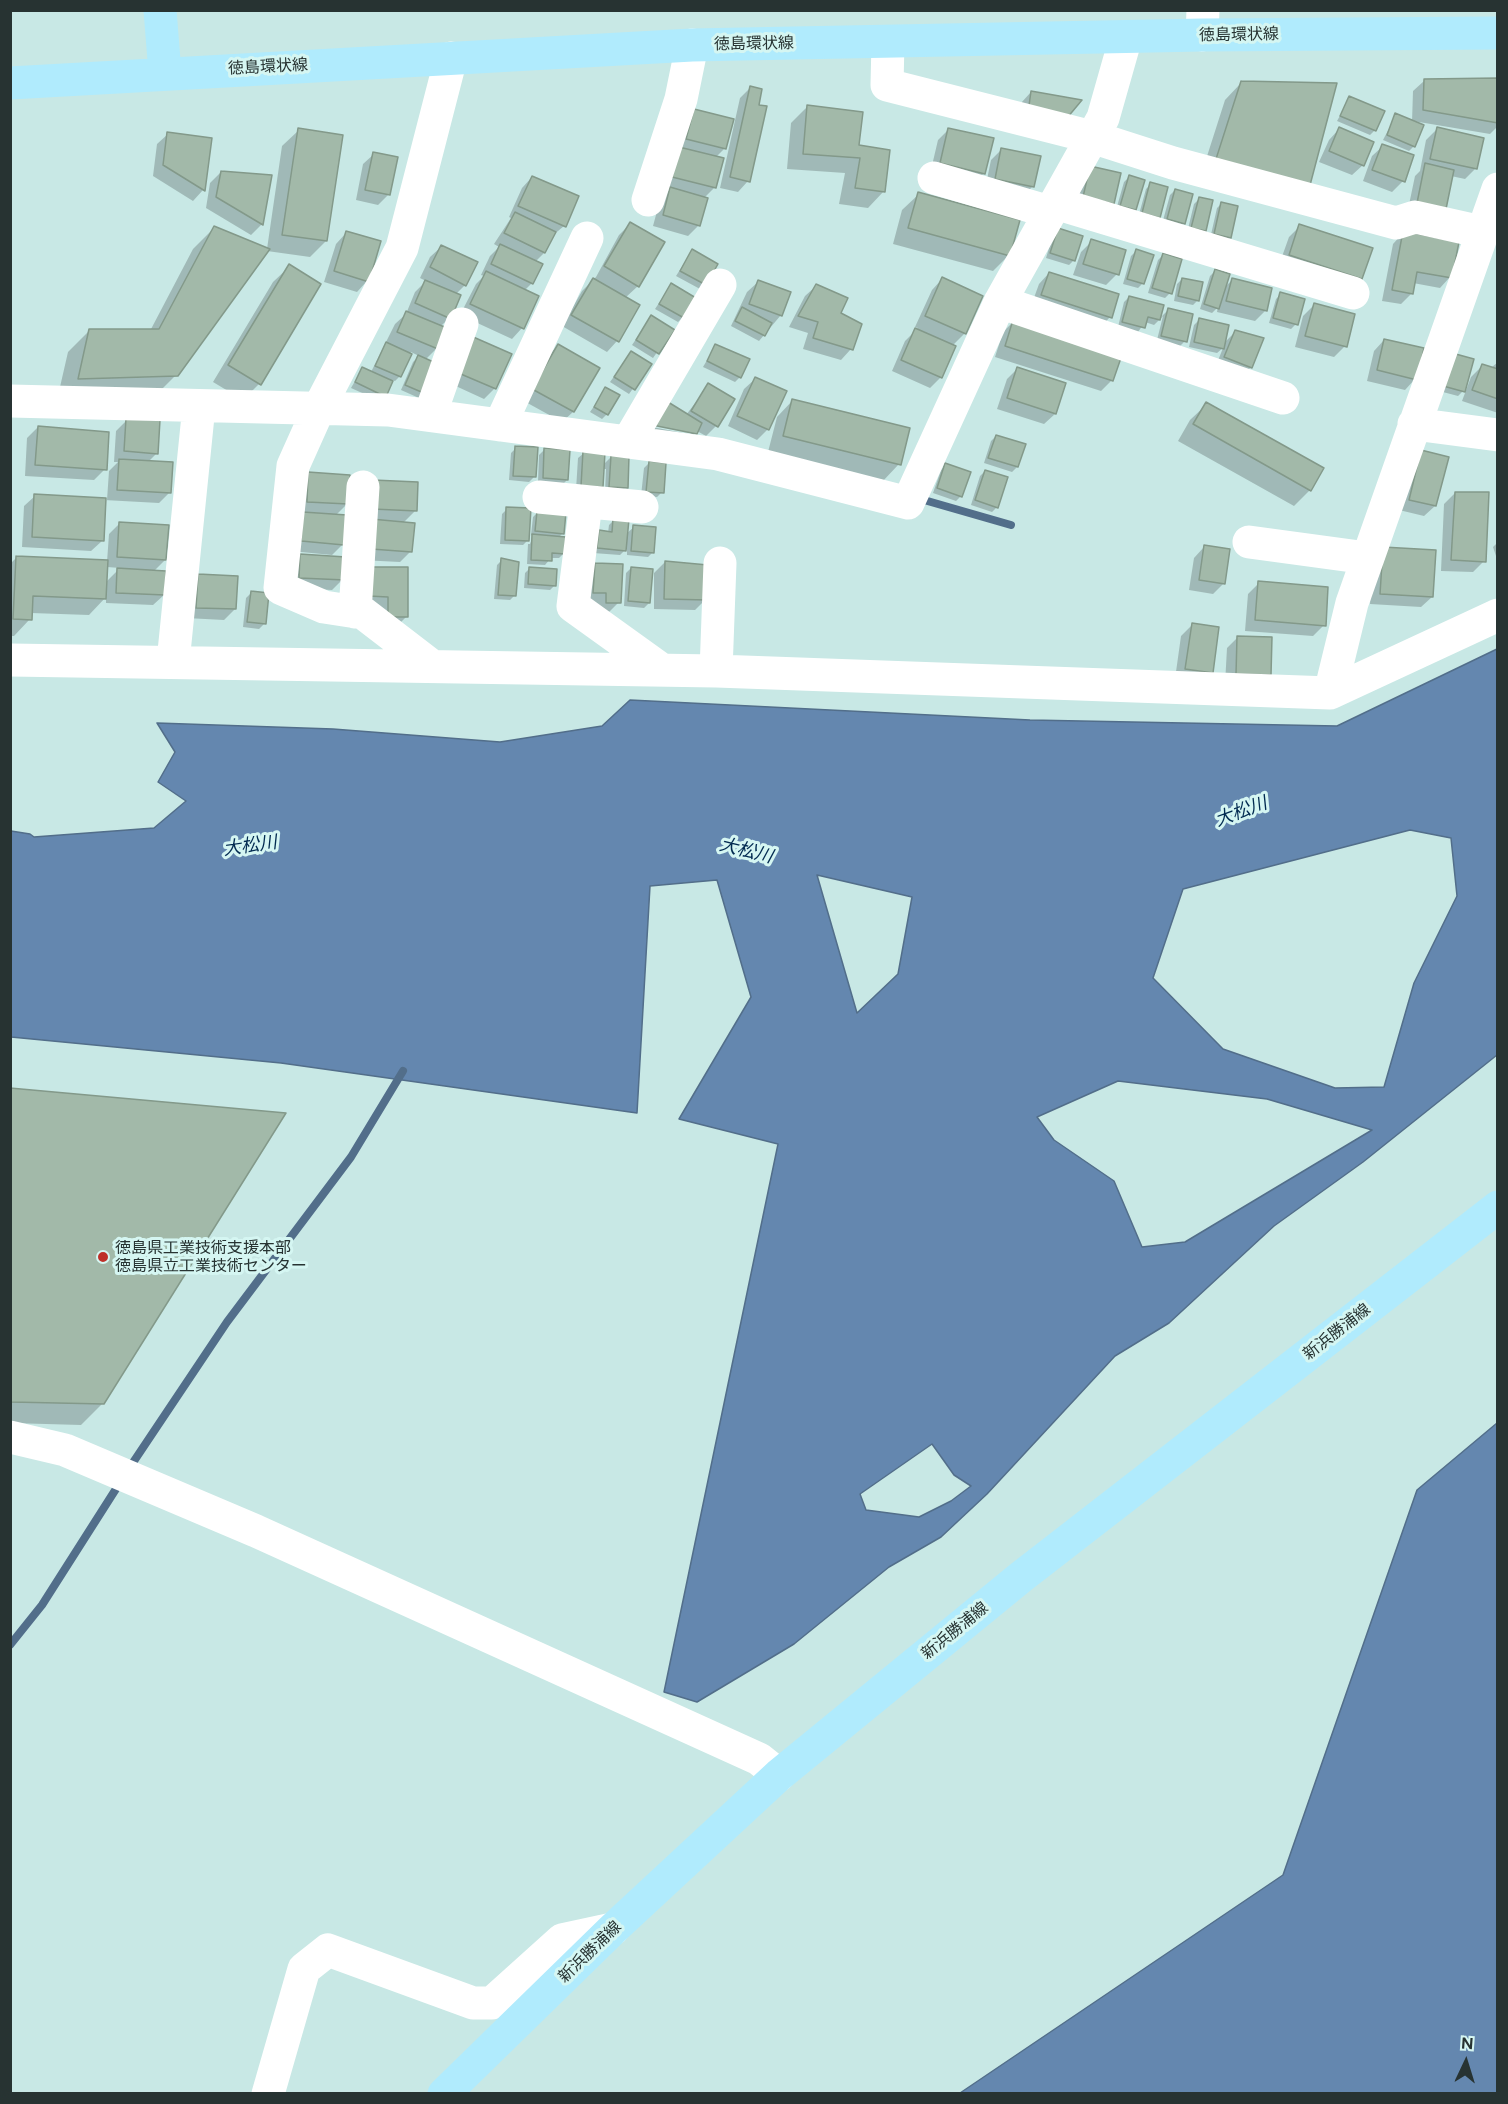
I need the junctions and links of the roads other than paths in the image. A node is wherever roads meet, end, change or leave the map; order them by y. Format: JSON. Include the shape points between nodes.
{"nodes":[{"id":1,"x":160,"y":10,"type":"edge"},
{"id":2,"x":1203,"y":23,"type":"edge"},
{"id":3,"x":1497,"y":33,"type":"edge"},
{"id":4,"x":1126,"y":37,"type":"junction"},
{"id":5,"x":888,"y":42,"type":"junction"},
{"id":6,"x":692,"y":45,"type":"junction"},
{"id":7,"x":451,"y":58,"type":"junction"},
{"id":8,"x":165,"y":73,"type":"junction"},
{"id":9,"x":10,"y":83,"type":"edge"},
{"id":10,"x":1092,"y":137,"type":"junction"},
{"id":11,"x":934,"y":178,"type":"dead end"},
{"id":12,"x":1497,"y":189,"type":"edge"},
{"id":13,"x":648,"y":200,"type":"dead end"},
{"id":14,"x":1053,"y":207,"type":"junction"},
{"id":15,"x":1482,"y":232,"type":"junction"},
{"id":16,"x":588,"y":238,"type":"dead end"},
{"id":17,"x":720,"y":285,"type":"dead end"},
{"id":18,"x":1353,"y":293,"type":"dead end"},
{"id":19,"x":1000,"y":302,"type":"junction"},
{"id":20,"x":462,"y":324,"type":"dead end"},
{"id":21,"x":1285,"y":399,"type":"dead end"},
{"id":22,"x":10,"y":401,"type":"edge"},
{"id":23,"x":199,"y":406,"type":"junction"},
{"id":24,"x":319,"y":408,"type":"junction"},
{"id":25,"x":430,"y":415,"type":"junction"},
{"id":26,"x":1414,"y":424,"type":"junction"},
{"id":27,"x":500,"y":425,"type":"junction"},
{"id":28,"x":1497,"y":435,"type":"edge"},
{"id":29,"x":628,"y":442,"type":"junction"},
{"id":30,"x":363,"y":487,"type":"dead end"},
{"id":31,"x":539,"y":497,"type":"dead end"},
{"id":32,"x":586,"y":503,"type":"junction"},
{"id":33,"x":642,"y":507,"type":"dead end"},
{"id":34,"x":1249,"y":542,"type":"dead end"},
{"id":35,"x":1367,"y":558,"type":"junction"},
{"id":36,"x":720,"y":563,"type":"dead end"},
{"id":37,"x":355,"y":612,"type":"junction"},
{"id":38,"x":1497,"y":615,"type":"edge"},
{"id":39,"x":10,"y":660,"type":"edge"},
{"id":40,"x":173,"y":662,"type":"junction"},
{"id":41,"x":432,"y":666,"type":"junction"},
{"id":42,"x":662,"y":670,"type":"junction"},
{"id":43,"x":716,"y":671,"type":"junction"},
{"id":44,"x":1330,"y":693,"type":"junction"},
{"id":45,"x":1497,"y":1208,"type":"edge"},
{"id":46,"x":10,"y":1437,"type":"edge"},
{"id":47,"x":779,"y":1775,"type":"junction"},
{"id":48,"x":613,"y":1929,"type":"junction"},
{"id":49,"x":268,"y":2094,"type":"edge"},
{"id":50,"x":444,"y":2094,"type":"edge"}],
"edges":[{"from":1,"to":8,"type":"main road"},
{"from":2,"to":3,"type":"main road","name":"徳島環状線"},
{"from":2,"to":4,"type":"main road","name":"徳島環状線"},
{"from":4,"to":5,"type":"main road","name":"徳島環状線"},
{"from":4,"to":10,"type":"street","via":[[1103,118]]},
{"from":5,"to":6,"type":"main road","name":"徳島環状線"},
{"from":5,"to":10,"type":"street","via":[[887,85]]},
{"from":6,"to":7,"type":"main road","name":"徳島環状線"},
{"from":6,"to":13,"type":"street","via":[[681,99]]},
{"from":7,"to":8,"type":"main road","name":"徳島環状線"},
{"from":7,"to":24,"type":"street","via":[[402,248]]},
{"from":8,"to":9,"type":"main road","name":"徳島環状線"},
{"from":10,"to":14,"type":"street"},
{"from":10,"to":15,"type":"street","via":[[1395,223],[1415,217]]},
{"from":11,"to":14,"type":"street"},
{"from":12,"to":15,"type":"street"},
{"from":14,"to":18,"type":"street"},
{"from":14,"to":19,"type":"street"},
{"from":15,"to":26,"type":"street"},
{"from":16,"to":27,"type":"street"},
{"from":17,"to":29,"type":"street"},
{"from":19,"to":21,"type":"street"},
{"from":19,"to":29,"type":"street","via":[[908,504],[718,454]]},
{"from":20,"to":25,"type":"street"},
{"from":22,"to":23,"type":"street"},
{"from":23,"to":24,"type":"street"},
{"from":23,"to":40,"type":"street"},
{"from":24,"to":25,"type":"street"},
{"from":24,"to":37,"type":"street","via":[[293,466],[280,588],[324,607]]},
{"from":25,"to":27,"type":"street"},
{"from":26,"to":28,"type":"street"},
{"from":26,"to":35,"type":"street"},
{"from":27,"to":29,"type":"street"},
{"from":30,"to":37,"type":"street"},
{"from":31,"to":32,"type":"street"},
{"from":32,"to":33,"type":"street"},
{"from":32,"to":42,"type":"street","via":[[573,606]]},
{"from":34,"to":35,"type":"street"},
{"from":35,"to":44,"type":"street"},
{"from":36,"to":43,"type":"street"},
{"from":37,"to":41,"type":"street","via":[[363,613]]},
{"from":38,"to":44,"type":"street"},
{"from":39,"to":40,"type":"street"},
{"from":40,"to":41,"type":"street"},
{"from":41,"to":42,"type":"street"},
{"from":42,"to":43,"type":"street"},
{"from":43,"to":44,"type":"street"},
{"from":45,"to":47,"type":"main road","name":"新浜勝浦線","via":[[1021,1577]]},
{"from":46,"to":47,"type":"street","via":[[64,1450],[256,1531],[759,1758]]},
{"from":47,"to":48,"type":"main road","name":"新浜勝浦線"},
{"from":48,"to":49,"type":"street","via":[[562,1940],[492,2003],[473,2003],[328,1950],[304,1968]]},
{"from":48,"to":50,"type":"main road","name":"新浜勝浦線"}]}
